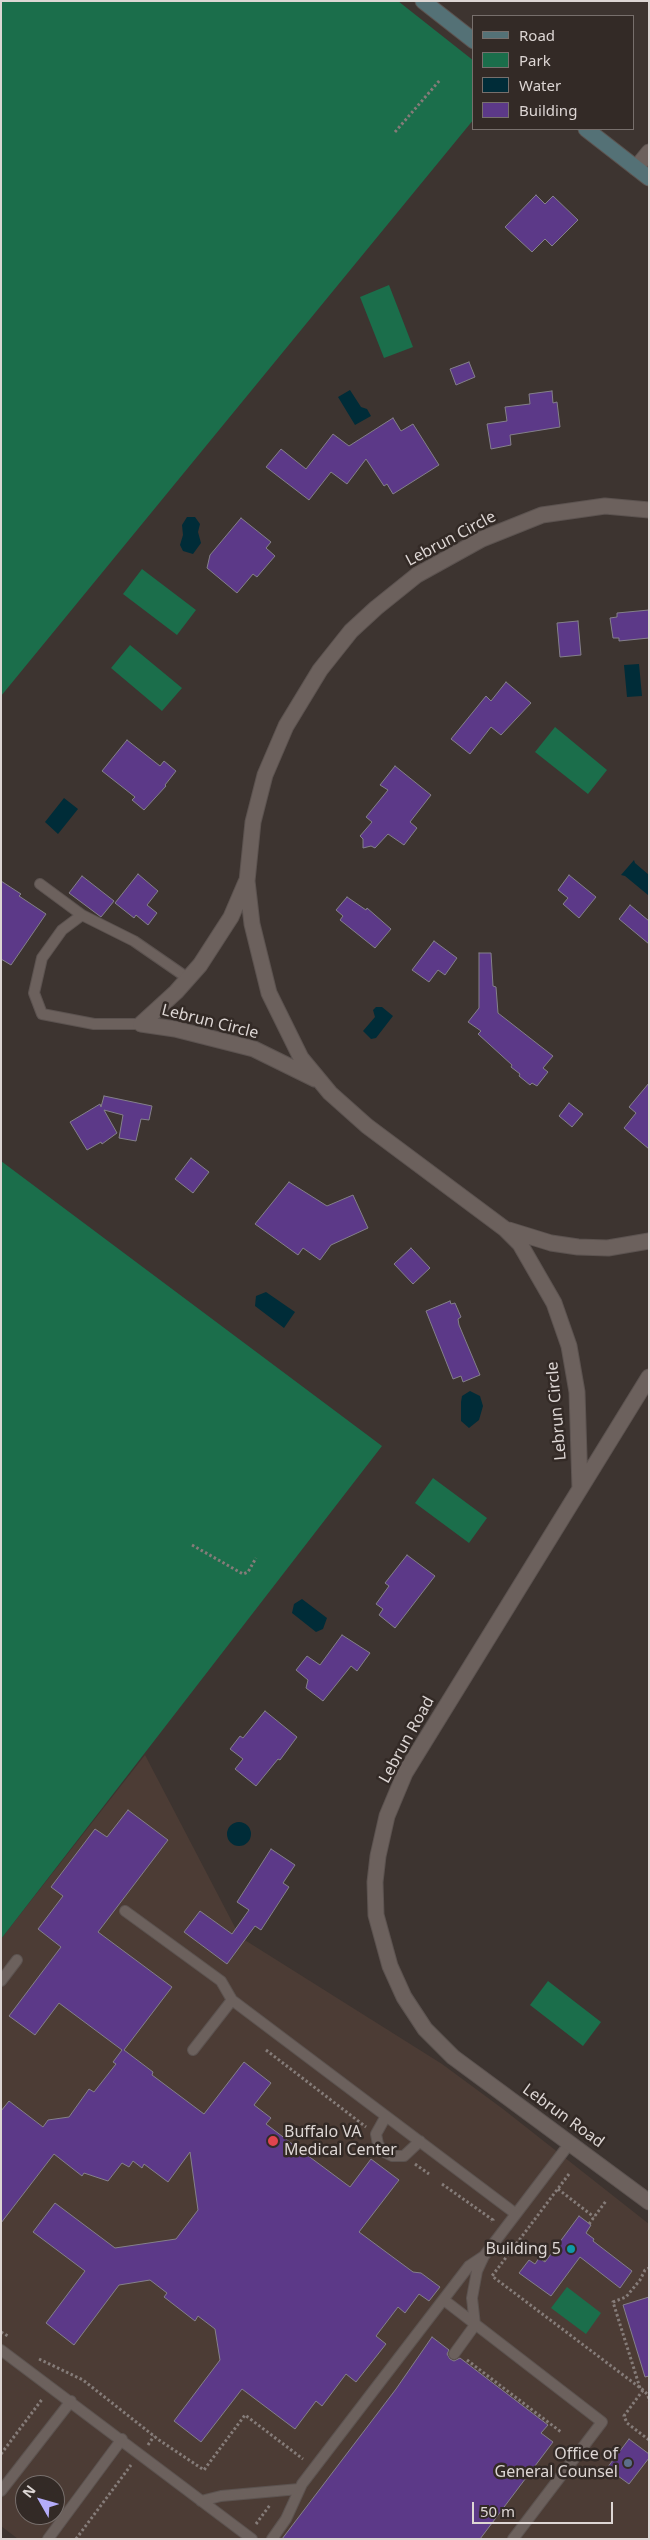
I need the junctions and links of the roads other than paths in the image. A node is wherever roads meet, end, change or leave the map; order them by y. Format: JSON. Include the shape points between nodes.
{"nodes":[{"id":1,"x":425,"y":2,"type":"edge"},
{"id":2,"x":472,"y":39,"type":"edge"},
{"id":3,"x":587,"y":130,"type":"edge"},
{"id":4,"x":649,"y":152,"type":"edge"},
{"id":5,"x":636,"y":168,"type":"junction"},
{"id":6,"x":649,"y":178,"type":"edge"},
{"id":7,"x":649,"y":510,"type":"edge"},
{"id":8,"x":247,"y":881,"type":"junction"},
{"id":9,"x":40,"y":884,"type":"dead end"},
{"id":10,"x":82,"y":915,"type":"junction"},
{"id":11,"x":189,"y":979,"type":"junction"},
{"id":12,"x":141,"y":1024,"type":"junction"},
{"id":13,"x":323,"y":1084,"type":"junction"},
{"id":14,"x":506,"y":1228,"type":"junction"},
{"id":15,"x":649,"y":1241,"type":"edge"},
{"id":16,"x":649,"y":1377,"type":"edge"},
{"id":17,"x":580,"y":1488,"type":"junction"},
{"id":18,"x":125,"y":1911,"type":"dead end"},
{"id":19,"x":17,"y":1960,"type":"dead end"},
{"id":20,"x":1,"y":1981,"type":"edge"},
{"id":21,"x":232,"y":2000,"type":"junction"},
{"id":22,"x":193,"y":2050,"type":"dead end"},
{"id":23,"x":386,"y":2116,"type":"junction"},
{"id":24,"x":420,"y":2141,"type":"junction"},
{"id":25,"x":570,"y":2143,"type":"junction"},
{"id":26,"x":649,"y":2202,"type":"edge"},
{"id":27,"x":516,"y":2214,"type":"junction"},
{"id":28,"x":484,"y":2256,"type":"junction"},
{"id":29,"x":444,"y":2300,"type":"junction"},
{"id":30,"x":476,"y":2325,"type":"junction"},
{"id":31,"x":1,"y":2350,"type":"edge"},
{"id":32,"x":458,"y":2355,"type":"road end"},
{"id":33,"x":71,"y":2401,"type":"junction"},
{"id":34,"x":122,"y":2439,"type":"junction"},
{"id":35,"x":299,"y":2489,"type":"junction"},
{"id":36,"x":1,"y":2491,"type":"edge"},
{"id":37,"x":201,"y":2501,"type":"junction"},
{"id":38,"x":48,"y":2539,"type":"edge"},
{"id":39,"x":252,"y":2539,"type":"edge"},
{"id":40,"x":272,"y":2539,"type":"edge"},
{"id":41,"x":513,"y":2539,"type":"edge"}],
"edges":[{"from":1,"to":2,"type":"street"},
{"from":3,"to":5,"type":"street"},
{"from":4,"to":5,"type":"street"},
{"from":5,"to":6,"type":"street"},
{"from":7,"to":8,"type":"street","name":"Lebrun Circle","via":[[605,506],[542,514],[482,539],[417,575],[351,631],[320,670],[286,726],[265,776],[252,822]]},
{"from":8,"to":11,"type":"street","name":"Lebrun Circle","via":[[231,916]]},
{"from":8,"to":13,"type":"street","name":"Lebrun Circle","via":[[252,924],[268,993],[301,1058]]},
{"from":9,"to":10,"type":"lane"},
{"from":10,"to":11,"type":"lane","via":[[134,941]]},
{"from":10,"to":12,"type":"lane","via":[[62,930],[42,958],[34,993],[42,1014],[94,1024]]},
{"from":11,"to":12,"type":"street","name":"Lebrun Circle"},
{"from":12,"to":13,"type":"street","name":"Lebrun Circle","via":[[254,1049]]},
{"from":13,"to":14,"type":"street","name":"Lebrun Circle","via":[[368,1126]]},
{"from":14,"to":15,"type":"street","name":"Lebrun Circle","via":[[551,1243],[578,1247],[608,1248]]},
{"from":14,"to":17,"type":"street","name":"Lebrun Circle","via":[[520,1244],[554,1303],[568,1346],[577,1392]]},
{"from":16,"to":17,"type":"street","name":"Lebrun Road"},
{"from":17,"to":25,"type":"street","name":"Lebrun Road","via":[[405,1772],[387,1816],[375,1882],[376,1915],[390,1966],[404,1998],[425,2029],[453,2057]]},
{"from":18,"to":21,"type":"lane","via":[[221,1981]]},
{"from":19,"to":20,"type":"lane"},
{"from":21,"to":22,"type":"lane"},
{"from":21,"to":23,"type":"lane"},
{"from":23,"to":24,"type":"lane"},
{"from":23,"to":24,"type":"lane","via":[[376,2134],[384,2152],[404,2156]]},
{"from":24,"to":27,"type":"lane"},
{"from":25,"to":26,"type":"street","name":"Lebrun Road"},
{"from":25,"to":27,"type":"lane"},
{"from":27,"to":28,"type":"lane"},
{"from":28,"to":29,"type":"lane","via":[[469,2266]]},
{"from":28,"to":30,"type":"lane","via":[[477,2271],[472,2298]]},
{"from":29,"to":30,"type":"lane"},
{"from":29,"to":35,"type":"lane"},
{"from":30,"to":32,"type":"lane"},
{"from":30,"to":41,"type":"lane","via":[[602,2422]]},
{"from":31,"to":33,"type":"lane"},
{"from":33,"to":34,"type":"lane"},
{"from":33,"to":36,"type":"lane"},
{"from":34,"to":37,"type":"lane"},
{"from":34,"to":38,"type":"lane"},
{"from":35,"to":37,"type":"lane","via":[[221,2496]]},
{"from":35,"to":40,"type":"lane","via":[[286,2519]]},
{"from":37,"to":39,"type":"lane"}]}
